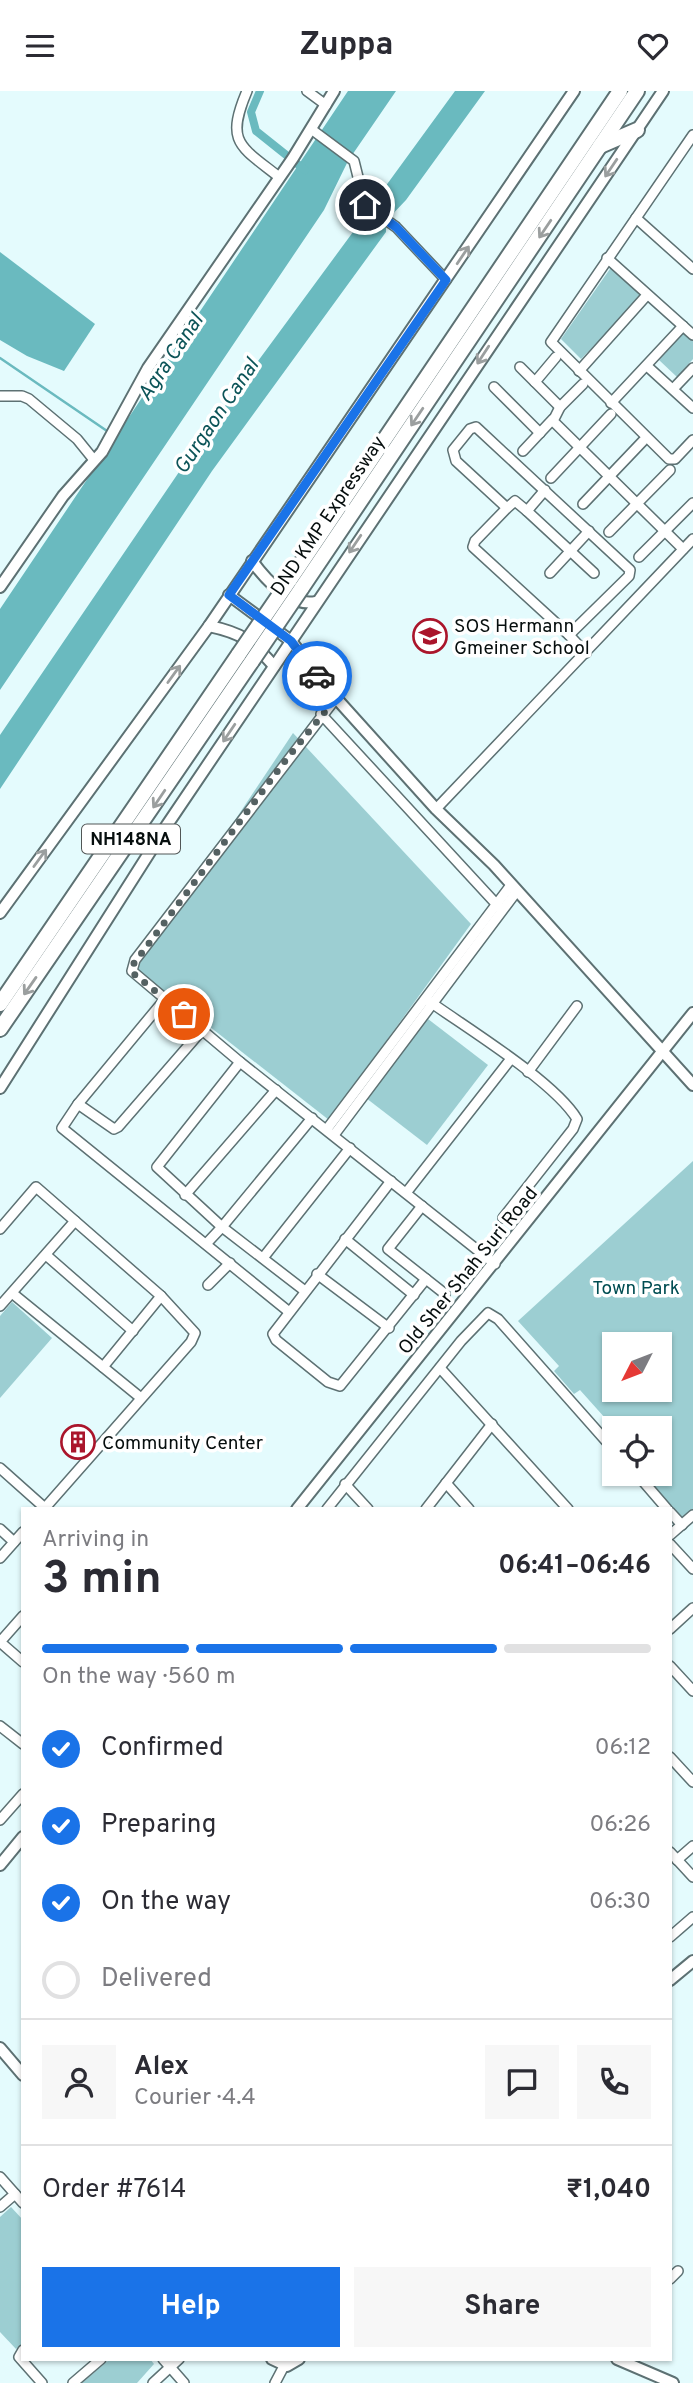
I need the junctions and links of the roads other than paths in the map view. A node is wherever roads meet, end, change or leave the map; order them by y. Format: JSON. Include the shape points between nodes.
{"nodes":[{"id":1,"x":247,"y":91,"type":"edge"},
{"id":2,"x":307,"y":91,"type":"edge"},
{"id":3,"x":334,"y":91,"type":"edge"},
{"id":4,"x":573,"y":91,"type":"edge"},
{"id":5,"x":620,"y":91,"type":"edge"},
{"id":6,"x":637,"y":91,"type":"edge"},
{"id":7,"x":663,"y":91,"type":"edge"},
{"id":8,"x":326,"y":105,"type":"junction"},
{"id":9,"x":311,"y":129,"type":"junction"},
{"id":10,"x":637,"y":130,"type":"junction"},
{"id":11,"x":693,"y":135,"type":"edge"},
{"id":12,"x":600,"y":146,"type":"junction"},
{"id":13,"x":279,"y":177,"type":"junction"},
{"id":14,"x":636,"y":218,"type":"junction"},
{"id":15,"x":607,"y":258,"type":"junction"},
{"id":16,"x":693,"y":269,"type":"edge"},
{"id":17,"x":446,"y":280,"type":"junction"},
{"id":18,"x":647,"y":295,"type":"junction"},
{"id":19,"x":683,"y":326,"type":"junction"},
{"id":20,"x":693,"y":335,"type":"edge"},
{"id":21,"x":556,"y":357,"type":"dead end"},
{"id":22,"x":647,"y":366,"type":"junction"},
{"id":23,"x":520,"y":367,"type":"dead end"},
{"id":24,"x":693,"y":368,"type":"edge"},
{"id":25,"x":579,"y":371,"type":"junction"},
{"id":26,"x":535,"y":382,"type":"junction"},
{"id":27,"x":583,"y":384,"type":"dead end"},
{"id":28,"x":494,"y":387,"type":"dead end"},
{"id":29,"x":673,"y":389,"type":"junction"},
{"id":30,"x":0,"y":396,"type":"edge"},
{"id":31,"x":611,"y":403,"type":"junction"},
{"id":32,"x":561,"y":407,"type":"junction"},
{"id":33,"x":693,"y":408,"type":"edge"},
{"id":34,"x":611,"y":414,"type":"dead end"},
{"id":35,"x":553,"y":419,"type":"junction"},
{"id":36,"x":540,"y":433,"type":"junction"},
{"id":37,"x":693,"y":440,"type":"edge"},
{"id":38,"x":643,"y":441,"type":"dead end"},
{"id":39,"x":580,"y":447,"type":"junction"},
{"id":40,"x":523,"y":451,"type":"dead end"},
{"id":41,"x":98,"y":456,"type":"junction"},
{"id":42,"x":670,"y":470,"type":"dead end"},
{"id":43,"x":610,"y":476,"type":"junction"},
{"id":44,"x":551,"y":478,"type":"dead end"},
{"id":45,"x":545,"y":490,"type":"junction"},
{"id":46,"x":693,"y":502,"type":"edge"},
{"id":47,"x":637,"y":503,"type":"junction"},
{"id":48,"x":583,"y":504,"type":"dead end"},
{"id":49,"x":507,"y":507,"type":"junction"},
{"id":50,"x":527,"y":511,"type":"junction"},
{"id":51,"x":589,"y":531,"type":"junction"},
{"id":52,"x":609,"y":532,"type":"dead end"},
{"id":53,"x":665,"y":532,"type":"junction"},
{"id":54,"x":693,"y":539,"type":"edge"},
{"id":55,"x":683,"y":549,"type":"junction"},
{"id":56,"x":571,"y":550,"type":"junction"},
{"id":57,"x":639,"y":557,"type":"dead end"},
{"id":58,"x":252,"y":561,"type":"junction"},
{"id":59,"x":550,"y":573,"type":"dead end"},
{"id":60,"x":594,"y":573,"type":"dead end"},
{"id":61,"x":295,"y":585,"type":"junction"},
{"id":62,"x":0,"y":587,"type":"edge"},
{"id":63,"x":229,"y":595,"type":"junction"},
{"id":64,"x":316,"y":602,"type":"junction"},
{"id":65,"x":209,"y":626,"type":"junction"},
{"id":66,"x":569,"y":635,"type":"junction"},
{"id":67,"x":291,"y":641,"type":"junction"},
{"id":68,"x":586,"y":653,"type":"junction"},
{"id":69,"x":246,"y":658,"type":"junction"},
{"id":70,"x":274,"y":666,"type":"junction"},
{"id":71,"x":336,"y":698,"type":"junction"},
{"id":72,"x":321,"y":714,"type":"junction"},
{"id":73,"x":436,"y":809,"type":"junction"},
{"id":74,"x":514,"y":888,"type":"junction"},
{"id":75,"x":500,"y":907,"type":"junction"},
{"id":76,"x":0,"y":913,"type":"edge"},
{"id":77,"x":165,"y":999,"type":"junction"},
{"id":78,"x":429,"y":1001,"type":"junction"},
{"id":79,"x":0,"y":1004,"type":"edge"},
{"id":80,"x":577,"y":1006,"type":"dead end"},
{"id":81,"x":693,"y":1013,"type":"edge"},
{"id":82,"x":0,"y":1029,"type":"edge"},
{"id":83,"x":203,"y":1029,"type":"junction"},
{"id":84,"x":662,"y":1051,"type":"junction"},
{"id":85,"x":510,"y":1059,"type":"junction"},
{"id":86,"x":240,"y":1062,"type":"junction"},
{"id":87,"x":528,"y":1072,"type":"junction"},
{"id":88,"x":693,"y":1085,"type":"edge"},
{"id":89,"x":0,"y":1088,"type":"edge"},
{"id":90,"x":276,"y":1090,"type":"junction"},
{"id":91,"x":78,"y":1104,"type":"junction"},
{"id":92,"x":312,"y":1118,"type":"junction"},
{"id":93,"x":330,"y":1132,"type":"junction"},
{"id":94,"x":350,"y":1148,"type":"junction"},
{"id":95,"x":391,"y":1181,"type":"junction"},
{"id":96,"x":406,"y":1193,"type":"junction"},
{"id":97,"x":184,"y":1195,"type":"junction"},
{"id":98,"x":422,"y":1206,"type":"junction"},
{"id":99,"x":503,"y":1218,"type":"dead end"},
{"id":100,"x":75,"y":1221,"type":"junction"},
{"id":101,"x":222,"y":1227,"type":"junction"},
{"id":102,"x":0,"y":1229,"type":"edge"},
{"id":103,"x":345,"y":1239,"type":"junction"},
{"id":104,"x":206,"y":1244,"type":"junction"},
{"id":105,"x":46,"y":1255,"type":"junction"},
{"id":106,"x":263,"y":1258,"type":"junction"},
{"id":107,"x":230,"y":1263,"type":"junction"},
{"id":108,"x":495,"y":1264,"type":"junction"},
{"id":109,"x":317,"y":1274,"type":"junction"},
{"id":110,"x":426,"y":1279,"type":"junction"},
{"id":111,"x":208,"y":1285,"type":"dead end"},
{"id":112,"x":305,"y":1291,"type":"junction"},
{"id":113,"x":12,"y":1293,"type":"junction"},
{"id":114,"x":445,"y":1294,"type":"dead end"},
{"id":115,"x":414,"y":1295,"type":"junction"},
{"id":116,"x":161,"y":1296,"type":"junction"},
{"id":117,"x":0,"y":1306,"type":"edge"},
{"id":118,"x":288,"y":1311,"type":"junction"},
{"id":119,"x":389,"y":1328,"type":"junction"},
{"id":120,"x":133,"y":1331,"type":"junction"},
{"id":121,"x":103,"y":1367,"type":"junction"},
{"id":122,"x":440,"y":1368,"type":"junction"},
{"id":123,"x":141,"y":1398,"type":"junction"},
{"id":124,"x":492,"y":1424,"type":"junction"},
{"id":125,"x":602,"y":1437,"type":"edge"},
{"id":126,"x":0,"y":1468,"type":"edge"},
{"id":127,"x":446,"y":1483,"type":"junction"},
{"id":128,"x":345,"y":1484,"type":"junction"},
{"id":129,"x":647,"y":1486,"type":"edge"},
{"id":130,"x":44,"y":1507,"type":"edge"},
{"id":131,"x":46,"y":1507,"type":"edge"},
{"id":132,"x":298,"y":1507,"type":"edge"},
{"id":133,"x":328,"y":1507,"type":"edge"},
{"id":134,"x":366,"y":1507,"type":"edge"},
{"id":135,"x":428,"y":1507,"type":"edge"},
{"id":136,"x":467,"y":1507,"type":"edge"},
{"id":137,"x":566,"y":1507,"type":"edge"},
{"id":138,"x":665,"y":1507,"type":"edge"},
{"id":139,"x":672,"y":1515,"type":"edge"},
{"id":140,"x":693,"y":1515,"type":"edge"},
{"id":141,"x":682,"y":1525,"type":"junction"},
{"id":142,"x":0,"y":1529,"type":"edge"},
{"id":143,"x":672,"y":1533,"type":"edge"},
{"id":144,"x":21,"y":1534,"type":"edge"},
{"id":145,"x":14,"y":1542,"type":"junction"},
{"id":146,"x":672,"y":1546,"type":"edge"},
{"id":147,"x":0,"y":1558,"type":"edge"},
{"id":148,"x":693,"y":1569,"type":"edge"},
{"id":149,"x":693,"y":1608,"type":"edge"},
{"id":150,"x":21,"y":1618,"type":"edge"},
{"id":151,"x":672,"y":1627,"type":"edge"},
{"id":152,"x":21,"y":1660,"type":"edge"},
{"id":153,"x":672,"y":1669,"type":"edge"},
{"id":154,"x":693,"y":1692,"type":"edge"},
{"id":155,"x":1,"y":1729,"type":"edge"},
{"id":156,"x":21,"y":1743,"type":"edge"},
{"id":157,"x":672,"y":1759,"type":"edge"},
{"id":158,"x":693,"y":1782,"type":"edge"},
{"id":159,"x":21,"y":1796,"type":"edge"},
{"id":160,"x":0,"y":1820,"type":"edge"},
{"id":161,"x":21,"y":1839,"type":"edge"},
{"id":162,"x":693,"y":1846,"type":"edge"},
{"id":163,"x":672,"y":1854,"type":"edge"},
{"id":164,"x":677,"y":1860,"type":"junction"},
{"id":165,"x":0,"y":1865,"type":"edge"},
{"id":166,"x":693,"y":1878,"type":"edge"},
{"id":167,"x":693,"y":1917,"type":"edge"},
{"id":168,"x":672,"y":1936,"type":"edge"},
{"id":169,"x":693,"y":1961,"type":"edge"},
{"id":170,"x":672,"y":1978,"type":"edge"},
{"id":171,"x":0,"y":2048,"type":"edge"},
{"id":172,"x":21,"y":2073,"type":"edge"},
{"id":173,"x":0,"y":2177,"type":"edge"},
{"id":174,"x":15,"y":2194,"type":"junction"},
{"id":175,"x":21,"y":2201,"type":"edge"},
{"id":176,"x":0,"y":2207,"type":"edge"},
{"id":177,"x":678,"y":2271,"type":"dead end"},
{"id":178,"x":672,"y":2277,"type":"edge"},
{"id":179,"x":23,"y":2361,"type":"edge"},
{"id":180,"x":99,"y":2361,"type":"edge"},
{"id":181,"x":165,"y":2361,"type":"edge"},
{"id":182,"x":177,"y":2361,"type":"edge"},
{"id":183,"x":275,"y":2361,"type":"edge"},
{"id":184,"x":295,"y":2361,"type":"edge"},
{"id":185,"x":622,"y":2361,"type":"edge"},
{"id":186,"x":284,"y":2366,"type":"junction"},
{"id":187,"x":170,"y":2367,"type":"junction"},
{"id":188,"x":42,"y":2383,"type":"edge"},
{"id":189,"x":73,"y":2383,"type":"edge"},
{"id":190,"x":153,"y":2383,"type":"edge"},
{"id":191,"x":184,"y":2383,"type":"edge"},
{"id":192,"x":275,"y":2383,"type":"edge"},
{"id":193,"x":673,"y":2383,"type":"edge"}],
"edges":[{"from":1,"to":13,"type":"street","via":[[236,118],[236,134],[245,151]]},
{"from":2,"to":8,"type":"street"},
{"from":3,"to":8,"type":"street"},
{"from":17,"to":4,"type":"street","one_way":true},
{"from":5,"to":61,"type":"highway","name":"DND KMP Expressway","number":"NH148NA"},
{"from":6,"to":12,"type":"highway","name":"DND KMP Expressway","number":"NH148NA"},
{"from":7,"to":10,"type":"street"},
{"from":8,"to":9,"type":"street"},
{"from":9,"to":13,"type":"street"},
{"from":9,"to":17,"type":"street","via":[[354,161],[365,205],[396,227]]},
{"from":10,"to":12,"type":"highway"},
{"from":10,"to":64,"type":"street","one_way":true},
{"from":11,"to":14,"type":"street"},
{"from":12,"to":61,"type":"highway","name":"DND KMP Expressway","number":"NH148NA","one_way":true},
{"from":13,"to":41,"type":"street","via":[[148,368]]},
{"from":14,"to":15,"type":"street"},
{"from":14,"to":16,"type":"street"},
{"from":15,"to":18,"type":"street"},
{"from":15,"to":25,"type":"street","via":[[552,339],[554,347]]},
{"from":17,"to":58,"type":"street"},
{"from":18,"to":19,"type":"street"},
{"from":18,"to":25,"type":"street"},
{"from":19,"to":20,"type":"street"},
{"from":19,"to":22,"type":"street"},
{"from":21,"to":26,"type":"street"},
{"from":22,"to":29,"type":"street"},
{"from":22,"to":31,"type":"street"},
{"from":23,"to":26,"type":"street"},
{"from":24,"to":29,"type":"street"},
{"from":25,"to":31,"type":"street"},
{"from":26,"to":32,"type":"street"},
{"from":27,"to":32,"type":"street"},
{"from":28,"to":36,"type":"street"},
{"from":29,"to":33,"type":"street"},
{"from":30,"to":41,"type":"street","via":[[30,399]]},
{"from":31,"to":37,"type":"street","via":[[671,460]]},
{"from":32,"to":35,"type":"street"},
{"from":34,"to":39,"type":"street"},
{"from":35,"to":36,"type":"street"},
{"from":35,"to":39,"type":"street"},
{"from":36,"to":40,"type":"street"},
{"from":38,"to":43,"type":"street"},
{"from":39,"to":43,"type":"street"},
{"from":39,"to":44,"type":"street"},
{"from":41,"to":62,"type":"street","via":[[63,496]]},
{"from":42,"to":47,"type":"street"},
{"from":43,"to":47,"type":"street"},
{"from":43,"to":48,"type":"street"},
{"from":45,"to":49,"type":"street","via":[[471,427],[453,450],[453,457]]},
{"from":45,"to":50,"type":"street"},
{"from":45,"to":51,"type":"street"},
{"from":46,"to":53,"type":"street"},
{"from":47,"to":52,"type":"street"},
{"from":47,"to":53,"type":"street"},
{"from":49,"to":50,"type":"street","via":[[515,501]]},
{"from":49,"to":66,"type":"street","via":[[473,547]]},
{"from":50,"to":56,"type":"street"},
{"from":51,"to":56,"type":"street"},
{"from":51,"to":66,"type":"street","via":[[630,573]]},
{"from":53,"to":55,"type":"street"},
{"from":53,"to":57,"type":"street"},
{"from":54,"to":55,"type":"street"},
{"from":55,"to":68,"type":"street"},
{"from":56,"to":59,"type":"street"},
{"from":56,"to":60,"type":"street"},
{"from":58,"to":63,"type":"street"},
{"from":58,"to":64,"type":"street","via":[[265,579],[288,596],[307,604]]},
{"from":61,"to":69,"type":"highway","name":"DND KMP Expressway","number":"NH148NA","bridge":true},
{"from":63,"to":65,"type":"street"},
{"from":63,"to":67,"type":"street"},
{"from":64,"to":67,"type":"street"},
{"from":65,"to":70,"type":"street","via":[[237,632]]},
{"from":76,"to":65,"type":"street","one_way":true},
{"from":66,"to":68,"type":"street"},
{"from":67,"to":70,"type":"street"},
{"from":67,"to":71,"type":"street"},
{"from":68,"to":73,"type":"street"},
{"from":69,"to":79,"type":"highway","name":"DND KMP Expressway","number":"NH148NA"},
{"from":69,"to":82,"type":"highway","name":"DND KMP Expressway","number":"NH148NA","one_way":true},
{"from":70,"to":89,"type":"street","one_way":true},
{"from":71,"to":72,"type":"street"},
{"from":71,"to":73,"type":"street"},
{"from":72,"to":75,"type":"street"},
{"from":72,"to":77,"type":"street","via":[[135,960],[134,974]]},
{"from":73,"to":74,"type":"street"},
{"from":74,"to":75,"type":"street"},
{"from":74,"to":84,"type":"street"},
{"from":75,"to":78,"type":"street"},
{"from":77,"to":83,"type":"street"},
{"from":77,"to":91,"type":"street"},
{"from":78,"to":85,"type":"street"},
{"from":78,"to":93,"type":"street"},
{"from":80,"to":87,"type":"street"},
{"from":81,"to":84,"type":"street","name":"Old Sher Shah Suri Road"},
{"from":83,"to":86,"type":"street"},
{"from":83,"to":91,"type":"street","via":[[118,1127],[114,1129]]},
{"from":84,"to":88,"type":"street"},
{"from":84,"to":108,"type":"street","name":"Old Sher Shah Suri Road"},
{"from":85,"to":87,"type":"street"},
{"from":85,"to":96,"type":"street"},
{"from":86,"to":90,"type":"street"},
{"from":86,"to":97,"type":"street","via":[[157,1167]]},
{"from":87,"to":99,"type":"street","via":[[577,1119]]},
{"from":90,"to":92,"type":"street"},
{"from":90,"to":97,"type":"street"},
{"from":91,"to":104,"type":"street","via":[[63,1123],[65,1132]]},
{"from":92,"to":93,"type":"street"},
{"from":92,"to":101,"type":"street"},
{"from":93,"to":94,"type":"street"},
{"from":94,"to":95,"type":"street"},
{"from":94,"to":106,"type":"street"},
{"from":95,"to":96,"type":"street"},
{"from":95,"to":103,"type":"street"},
{"from":96,"to":98,"type":"street"},
{"from":97,"to":101,"type":"street"},
{"from":98,"to":108,"type":"street"},
{"from":98,"to":110,"type":"street","via":[[388,1249]]},
{"from":100,"to":102,"type":"street","via":[[36,1187]]},
{"from":100,"to":105,"type":"street"},
{"from":100,"to":116,"type":"street"},
{"from":101,"to":104,"type":"street"},
{"from":101,"to":106,"type":"street"},
{"from":103,"to":109,"type":"street"},
{"from":103,"to":115,"type":"street"},
{"from":104,"to":107,"type":"street"},
{"from":105,"to":113,"type":"street"},
{"from":105,"to":120,"type":"street"},
{"from":106,"to":112,"type":"street"},
{"from":107,"to":111,"type":"street"},
{"from":107,"to":118,"type":"street"},
{"from":108,"to":132,"type":"street","name":"Old Sher Shah Suri Road"},
{"from":109,"to":112,"type":"street"},
{"from":109,"to":119,"type":"street"},
{"from":110,"to":114,"type":"street"},
{"from":110,"to":115,"type":"street"},
{"from":112,"to":118,"type":"street"},
{"from":113,"to":117,"type":"street"},
{"from":113,"to":121,"type":"street"},
{"from":115,"to":119,"type":"street"},
{"from":116,"to":120,"type":"street"},
{"from":116,"to":123,"type":"street","via":[[195,1333]]},
{"from":118,"to":119,"type":"street","via":[[274,1329],[276,1341],[336,1386],[345,1382]]},
{"from":120,"to":121,"type":"street"},
{"from":121,"to":123,"type":"street"},
{"from":122,"to":124,"type":"street"},
{"from":122,"to":125,"type":"street","via":[[484,1315],[492,1314]]},
{"from":122,"to":128,"type":"street"},
{"from":123,"to":131,"type":"street"},
{"from":124,"to":127,"type":"street"},
{"from":124,"to":137,"type":"street"},
{"from":126,"to":130,"type":"street"},
{"from":127,"to":135,"type":"street"},
{"from":127,"to":136,"type":"street"},
{"from":128,"to":133,"type":"street"},
{"from":128,"to":134,"type":"street"},
{"from":129,"to":138,"type":"street"},
{"from":139,"to":141,"type":"street"},
{"from":140,"to":141,"type":"street"},
{"from":141,"to":143,"type":"street"},
{"from":142,"to":145,"type":"street"},
{"from":144,"to":145,"type":"street"},
{"from":145,"to":147,"type":"street"},
{"from":146,"to":148,"type":"street"},
{"from":149,"to":151,"type":"street"},
{"from":150,"to":152,"type":"street","via":[[0,1642]]},
{"from":153,"to":154,"type":"street"},
{"from":155,"to":156,"type":"street"},
{"from":157,"to":158,"type":"street"},
{"from":159,"to":160,"type":"street"},
{"from":161,"to":165,"type":"street"},
{"from":162,"to":164,"type":"street"},
{"from":163,"to":164,"type":"street"},
{"from":164,"to":166,"type":"street"},
{"from":167,"to":168,"type":"street"},
{"from":169,"to":170,"type":"street"},
{"from":171,"to":172,"type":"street"},
{"from":173,"to":174,"type":"street"},
{"from":174,"to":175,"type":"street"},
{"from":174,"to":176,"type":"street"},
{"from":177,"to":178,"type":"street"},
{"from":179,"to":188,"type":"street"},
{"from":180,"to":189,"type":"street"},
{"from":181,"to":187,"type":"street"},
{"from":182,"to":187,"type":"street"},
{"from":183,"to":186,"type":"street"},
{"from":184,"to":186,"type":"street"},
{"from":185,"to":193,"type":"street"},
{"from":186,"to":192,"type":"street"},
{"from":187,"to":190,"type":"street"},
{"from":187,"to":191,"type":"street"}]}
